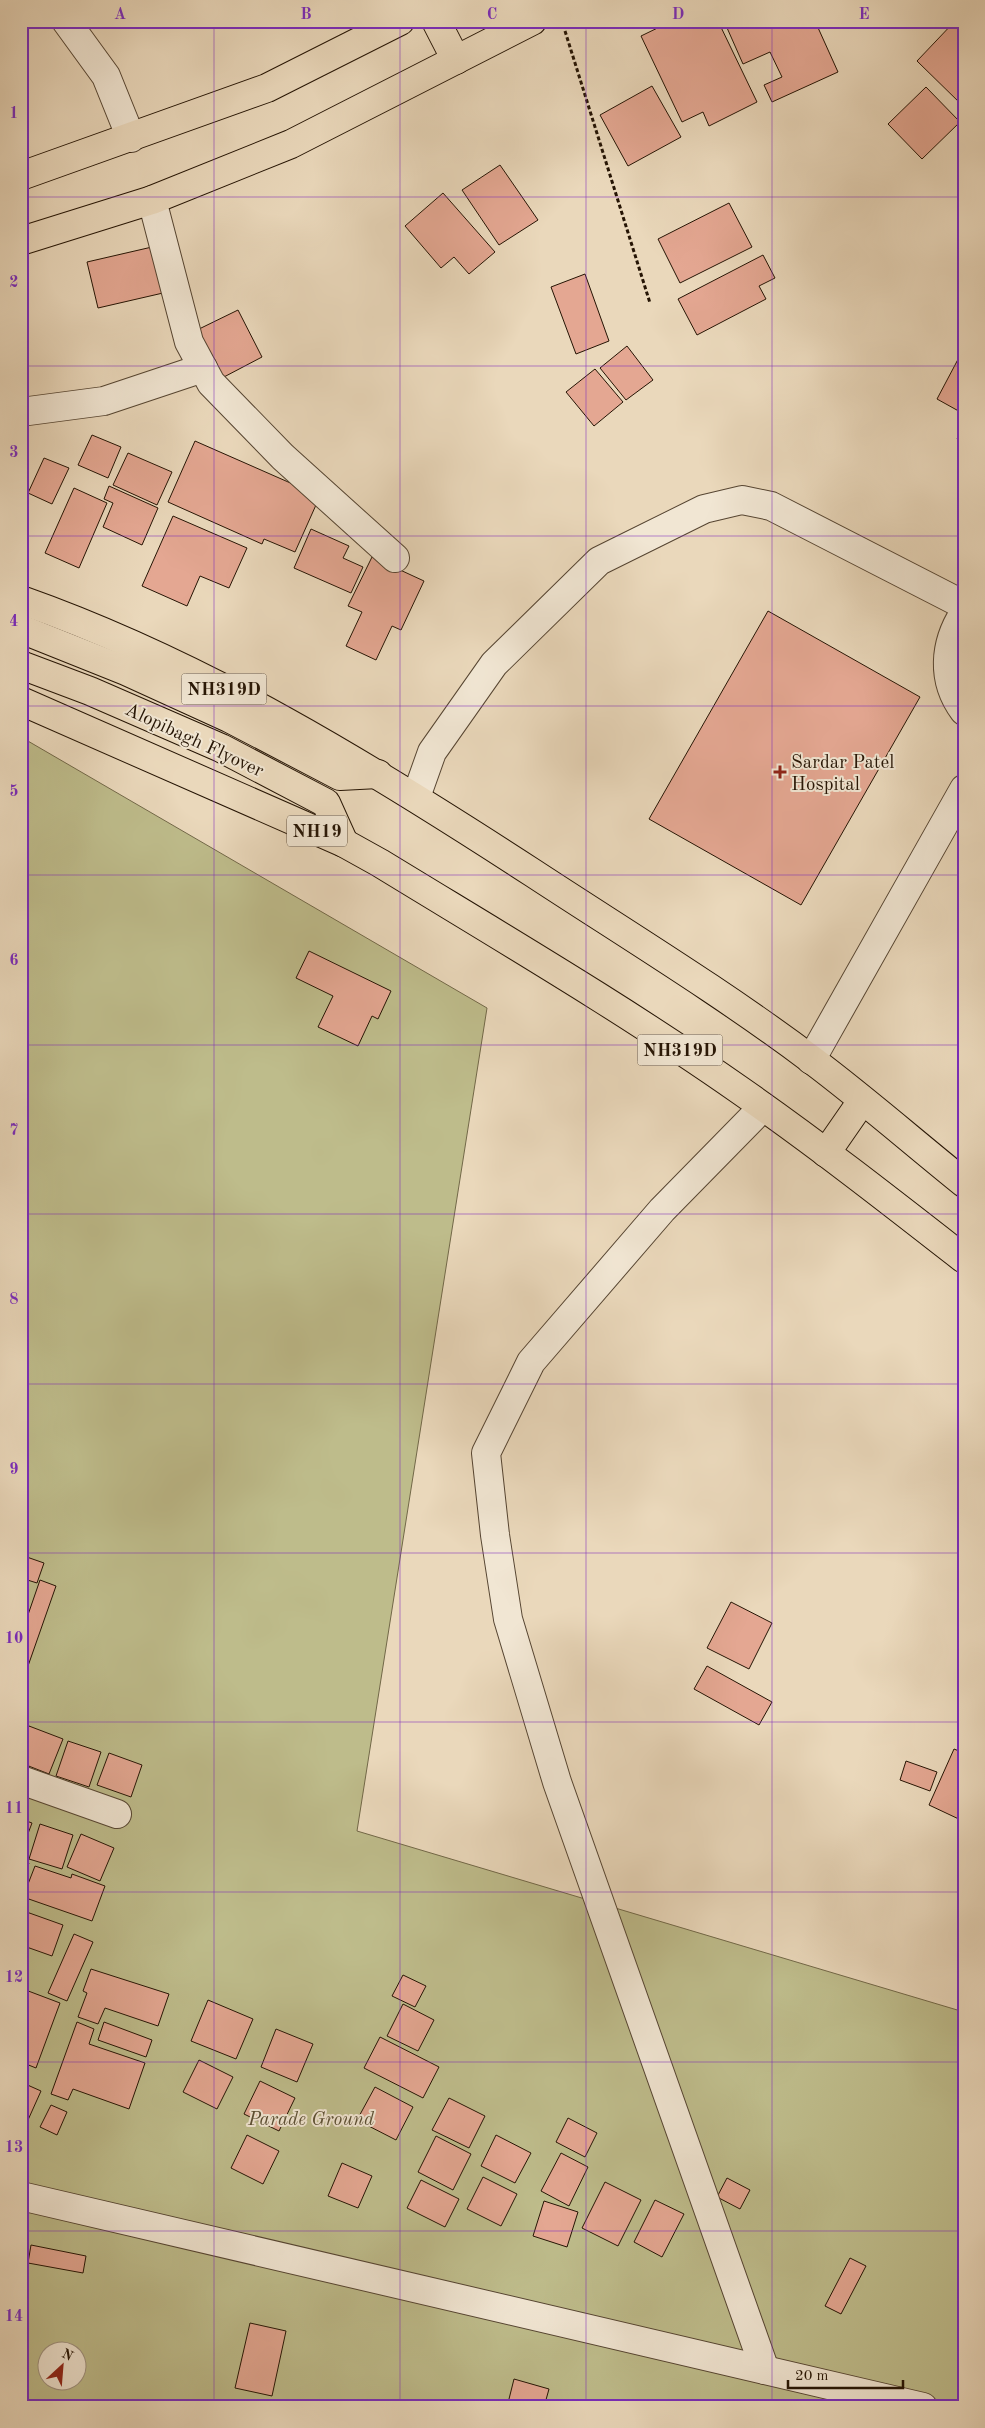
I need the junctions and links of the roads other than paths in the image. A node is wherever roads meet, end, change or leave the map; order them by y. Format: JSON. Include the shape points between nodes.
{"nodes":[{"id":1,"x":66,"y":21,"type":"edge"},
{"id":2,"x":400,"y":21,"type":"edge"},
{"id":3,"x":436,"y":21,"type":"edge"},
{"id":4,"x":532,"y":21,"type":"edge"},
{"id":5,"x":456,"y":60,"type":"junction"},
{"id":6,"x":131,"y":138,"type":"junction"},
{"id":7,"x":21,"y":176,"type":"edge"},
{"id":8,"x":152,"y":200,"type":"junction"},
{"id":9,"x":21,"y":241,"type":"edge"},
{"id":10,"x":203,"y":368,"type":"junction"},
{"id":11,"x":21,"y":412,"type":"edge"},
{"id":12,"x":395,"y":558,"type":"dead end"},
{"id":13,"x":21,"y":600,"type":"edge"},
{"id":14,"x":964,"y":605,"type":"edge"},
{"id":15,"x":964,"y":613,"type":"edge"},
{"id":16,"x":21,"y":629,"type":"edge"},
{"id":17,"x":21,"y":665,"type":"edge"},
{"id":18,"x":21,"y":701,"type":"edge"},
{"id":19,"x":964,"y":711,"type":"edge"},
{"id":20,"x":378,"y":774,"type":"junction"},
{"id":21,"x":964,"y":788,"type":"edge"},
{"id":22,"x":416,"y":797,"type":"junction"},
{"id":23,"x":344,"y":843,"type":"junction"},
{"id":24,"x":380,"y":863,"type":"joint"},
{"id":25,"x":811,"y":1060,"type":"junction"},
{"id":26,"x":862,"y":1101,"type":"junction"},
{"id":27,"x":764,"y":1108,"type":"junction"},
{"id":28,"x":826,"y":1153,"type":"junction"},
{"id":29,"x":964,"y":1183,"type":"edge"},
{"id":30,"x":964,"y":1260,"type":"edge"},
{"id":31,"x":21,"y":1780,"type":"edge"},
{"id":32,"x":117,"y":1814,"type":"dead end"},
{"id":33,"x":21,"y":2196,"type":"edge"},
{"id":34,"x":765,"y":2370,"type":"junction"},
{"id":35,"x":923,"y":2407,"type":"edge"}],
"edges":[{"from":1,"to":6,"type":"street","via":[[106,76]]},
{"from":2,"to":6,"type":"main road","via":[[267,88]]},
{"from":3,"to":5,"type":"main road"},
{"from":4,"to":5,"type":"main road"},
{"from":5,"to":8,"type":"main road","via":[[291,144]]},
{"from":6,"to":7,"type":"main road"},
{"from":8,"to":9,"type":"main road"},
{"from":8,"to":10,"type":"street","via":[[189,342]]},
{"from":10,"to":11,"type":"street","via":[[104,401]]},
{"from":10,"to":12,"type":"street","via":[[211,383],[283,457]]},
{"from":13,"to":20,"type":"main road","number":"NH319D","via":[[60,613],[170,662],[295,724]]},
{"from":14,"to":22,"type":"street","via":[[771,506],[742,500],[704,509],[599,561],[494,664],[432,752]]},
{"from":15,"to":19,"type":"street","via":[[954,628],[947,653],[948,678]]},
{"from":16,"to":20,"type":"main road","name":"Alopibagh Flyover","via":[[126,671],[229,718],[340,776]]},
{"from":17,"to":23,"type":"main road","name":"Alopibagh Flyover","via":[[222,748],[326,803]]},
{"from":18,"to":23,"type":"main road","number":"NH19"},
{"from":20,"to":22,"type":"main road","number":"NH319D"},
{"from":21,"to":25,"type":"street"},
{"from":22,"to":25,"type":"main road","number":"NH319D","via":[[688,975]]},
{"from":23,"to":24,"type":"main road","number":"NH19"},
{"from":24,"to":27,"type":"main road","number":"NH319D","via":[[599,996]]},
{"from":25,"to":26,"type":"main road","number":"NH319D"},
{"from":26,"to":28,"type":"main road"},
{"from":26,"to":29,"type":"main road","number":"NH319D"},
{"from":27,"to":28,"type":"main road","number":"NH319D"},
{"from":27,"to":34,"type":"street","via":[[662,1210],[531,1362],[486,1453],[508,1619],[557,1782]]},
{"from":28,"to":30,"type":"main road","number":"NH319D"},
{"from":31,"to":32,"type":"street"},
{"from":33,"to":34,"type":"street"},
{"from":34,"to":35,"type":"street"}]}
